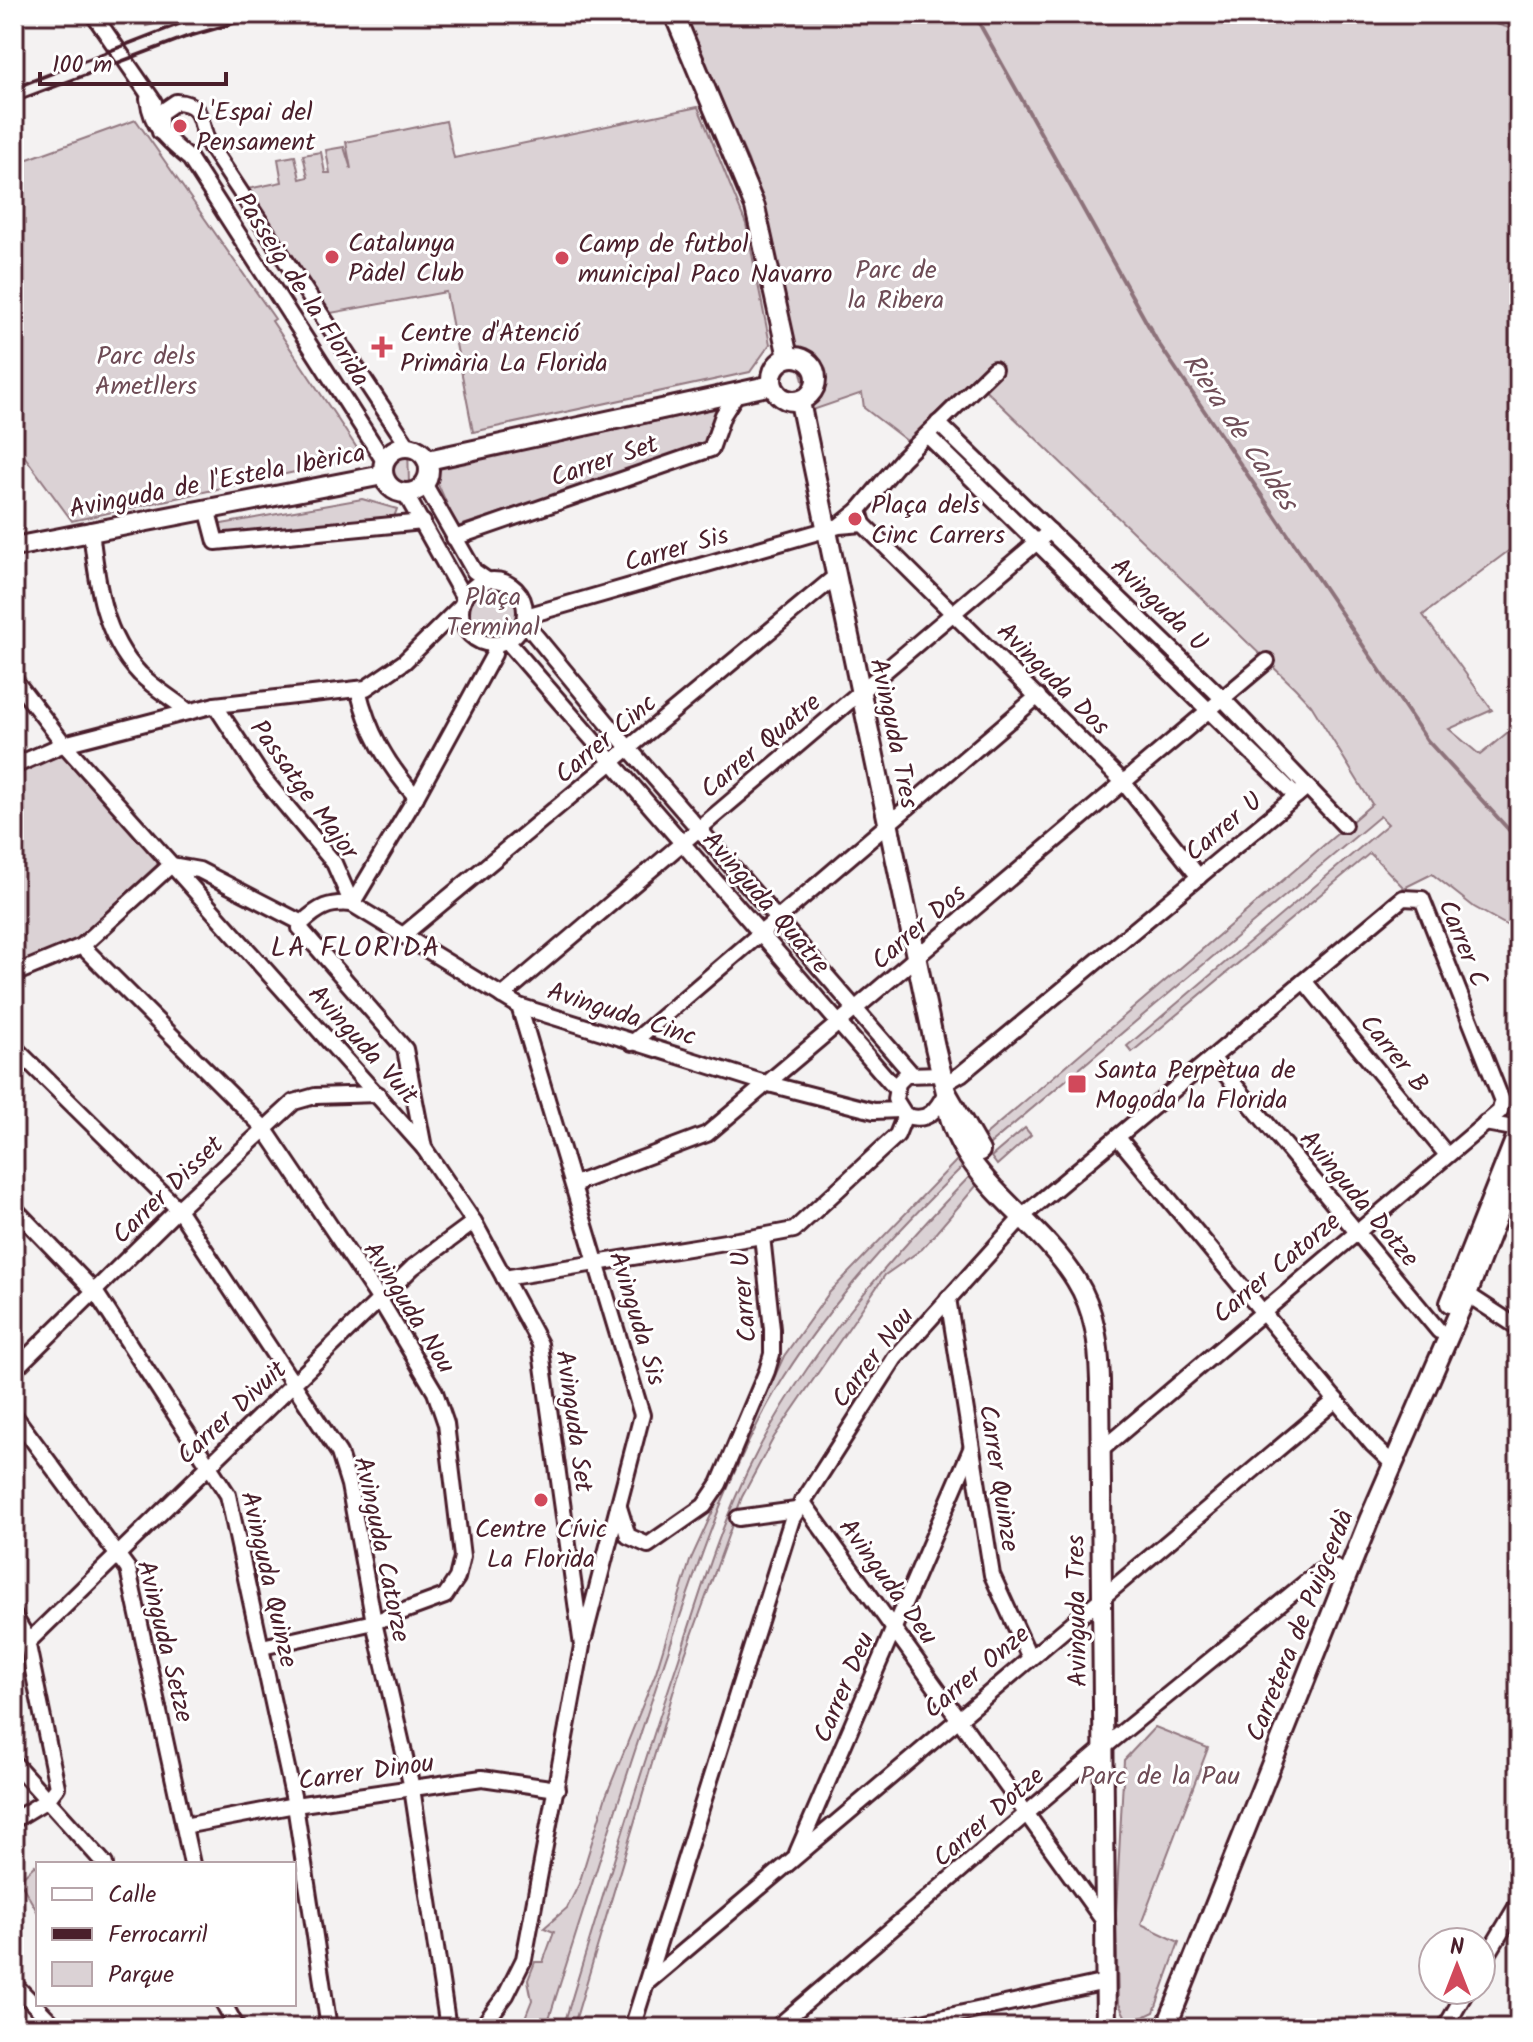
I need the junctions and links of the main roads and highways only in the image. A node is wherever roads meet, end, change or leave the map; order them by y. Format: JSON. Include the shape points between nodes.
{"nodes":[{"id":1,"x":674,"y":14,"type":"edge"},
{"id":2,"x":788,"y":357,"type":"junction"},
{"id":3,"x":772,"y":385,"type":"junction"},
{"id":4,"x":800,"y":402,"type":"junction"},
{"id":5,"x":428,"y":460,"type":"junction"},
{"id":6,"x":384,"y":468,"type":"junction"},
{"id":7,"x":14,"y":547,"type":"edge"},
{"id":8,"x":1519,"y":1130,"type":"edge"},
{"id":9,"x":1519,"y":1160,"type":"edge"},
{"id":10,"x":1462,"y":1271,"type":"junction"},
{"id":11,"x":1467,"y":1294,"type":"junction"},
{"id":12,"x":1448,"y":1308,"type":"junction"},
{"id":13,"x":1392,"y":1463,"type":"junction"},
{"id":14,"x":1106,"y":2028,"type":"edge"},
{"id":15,"x":1166,"y":2028,"type":"edge"}],
"edges":[{"from":1,"to":2,"type":"main road","via":[[755,207]]},
{"from":2,"to":3,"type":"main road","via":[[774,368]]},
{"from":2,"to":4,"type":"main road","via":[[803,358],[814,367],[818,382],[812,395]]},
{"from":3,"to":4,"type":"main road","via":[[782,399]]},
{"from":3,"to":5,"type":"main road"},
{"from":4,"to":14,"type":"main road","name":"Avinguda Tres","via":[[832,528],[836,576],[954,1131],[990,1185],[1065,1263],[1089,1305],[1099,1354]]},
{"from":5,"to":6,"type":"main road","via":[[408,446],[394,450]]},
{"from":5,"to":6,"type":"main road","via":[[425,485],[405,493],[389,486]]},
{"from":6,"to":7,"type":"main road","name":"Avinguda de l'Estela Ibèrica"},
{"from":8,"to":10,"type":"main road","name":"Carretera de Puigcerdà"},
{"from":9,"to":11,"type":"main road","name":"Carretera de Puigcerdà"},
{"from":10,"to":11,"type":"main road"},
{"from":10,"to":12,"type":"main road","name":"Carretera de Puigcerdà"},
{"from":11,"to":12,"type":"main road"},
{"from":11,"to":13,"type":"main road","name":"Carretera de Puigcerdà"},
{"from":12,"to":13,"type":"main road","name":"Carretera de Puigcerdà"},
{"from":13,"to":15,"type":"main road","name":"Carretera de Puigcerdà"}]}
